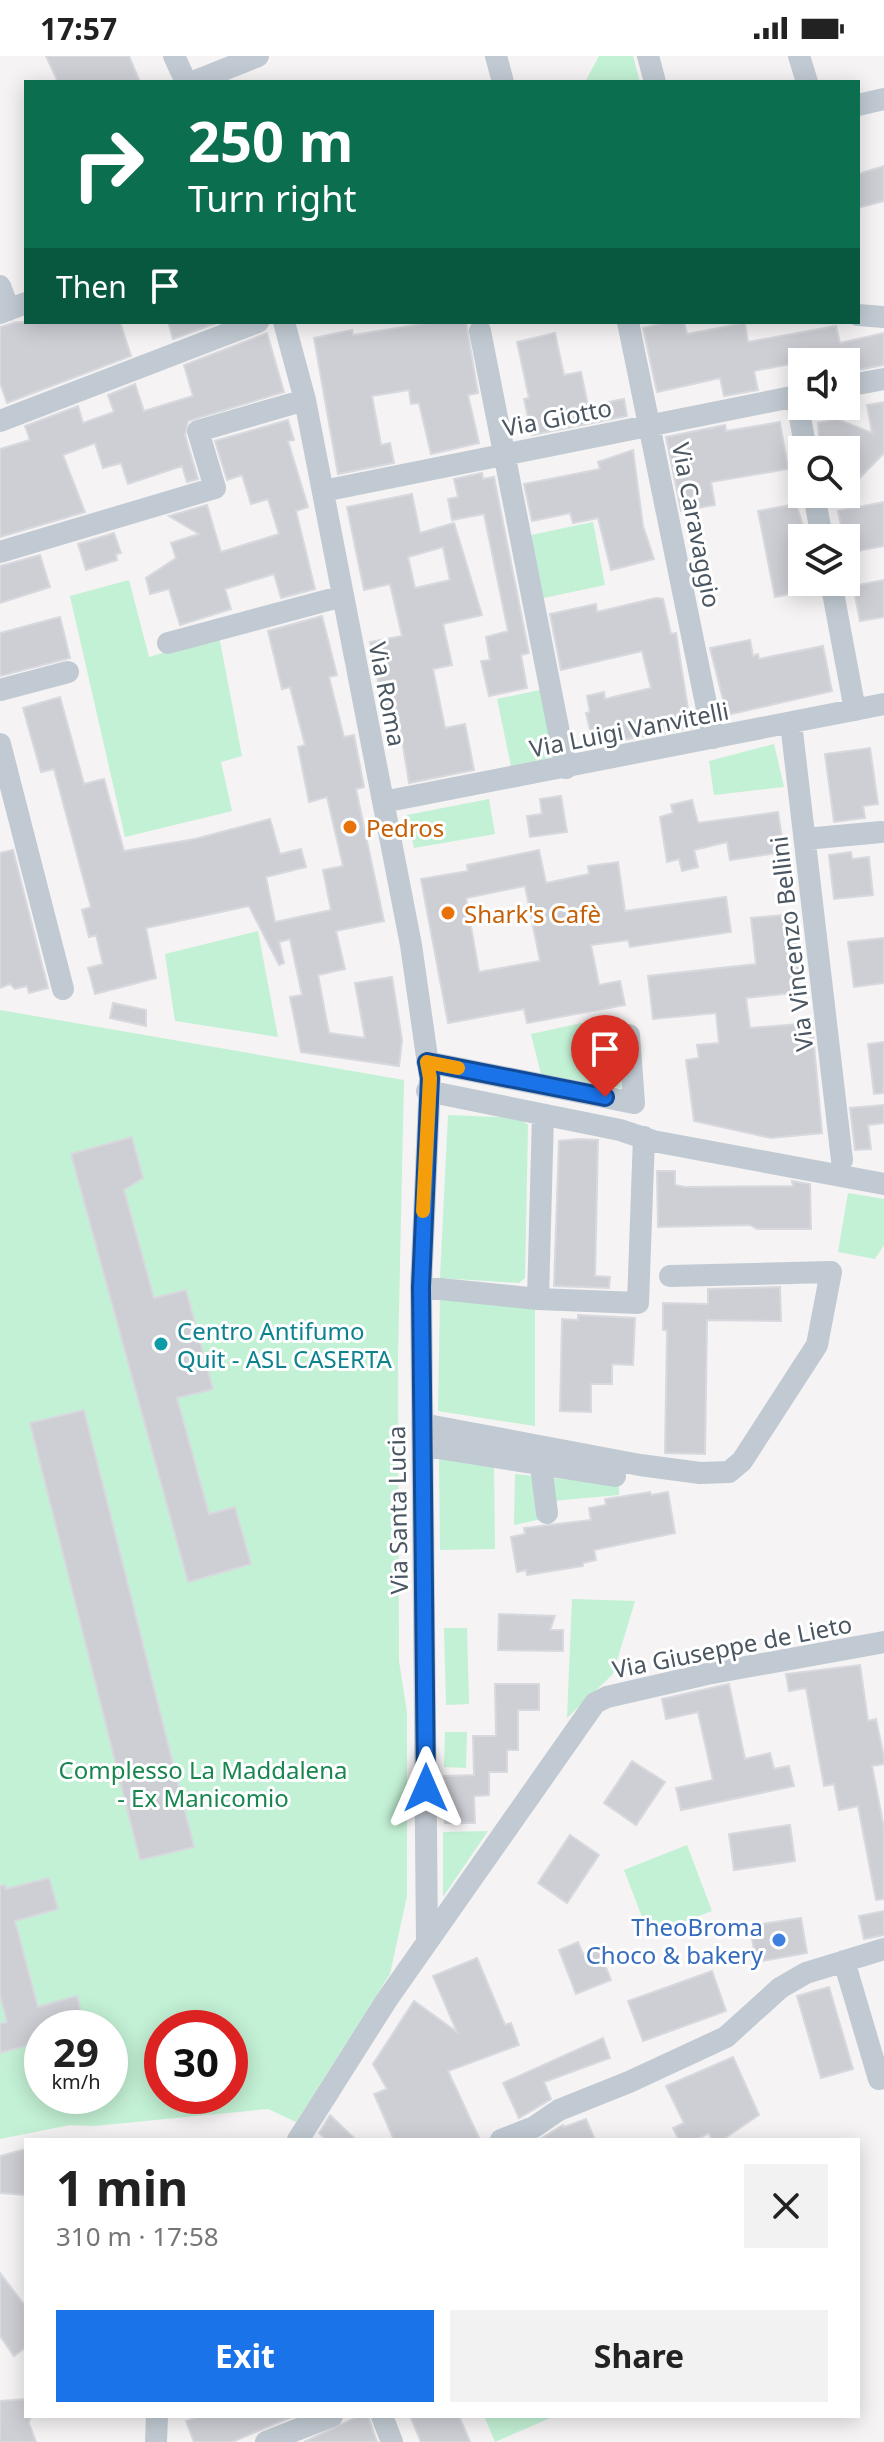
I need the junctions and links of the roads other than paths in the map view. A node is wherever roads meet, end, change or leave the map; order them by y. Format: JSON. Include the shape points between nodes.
{"nodes":[{"id":1,"x":174,"y":56,"type":"edge"},
{"id":2,"x":258,"y":56,"type":"edge"},
{"id":3,"x":496,"y":56,"type":"edge"},
{"id":4,"x":648,"y":56,"type":"edge"},
{"id":5,"x":799,"y":56,"type":"edge"},
{"id":6,"x":185,"y":80,"type":"edge"},
{"id":7,"x":198,"y":80,"type":"edge"},
{"id":8,"x":502,"y":80,"type":"edge"},
{"id":9,"x":654,"y":80,"type":"edge"},
{"id":10,"x":806,"y":80,"type":"edge"},
{"id":11,"x":884,"y":99,"type":"edge"},
{"id":12,"x":860,"y":105,"type":"edge"},
{"id":13,"x":0,"y":286,"type":"edge"},
{"id":14,"x":12,"y":309,"type":"edge"},
{"id":15,"x":860,"y":315,"type":"edge"},
{"id":16,"x":884,"y":317,"type":"edge"},
{"id":17,"x":253,"y":324,"type":"edge"},
{"id":18,"x":285,"y":324,"type":"edge"},
{"id":19,"x":628,"y":324,"type":"edge"},
{"id":20,"x":480,"y":331,"type":"dead end"},
{"id":21,"x":884,"y":379,"type":"edge"},
{"id":22,"x":860,"y":383,"type":"edge"},
{"id":23,"x":788,"y":398,"type":"edge"},
{"id":24,"x":305,"y":400,"type":"junction"},
{"id":25,"x":0,"y":421,"type":"edge"},
{"id":26,"x":651,"y":425,"type":"junction"},
{"id":27,"x":506,"y":454,"type":"junction"},
{"id":28,"x":323,"y":491,"type":"junction"},
{"id":29,"x":0,"y":552,"type":"edge"},
{"id":30,"x":343,"y":596,"type":"junction"},
{"id":31,"x":834,"y":596,"type":"edge"},
{"id":32,"x":168,"y":643,"type":"dead end"},
{"id":33,"x":68,"y":672,"type":"dead end"},
{"id":34,"x":0,"y":690,"type":"edge"},
{"id":35,"x":884,"y":704,"type":"edge"},
{"id":36,"x":855,"y":710,"type":"junction"},
{"id":37,"x":791,"y":723,"type":"junction"},
{"id":38,"x":713,"y":738,"type":"junction"},
{"id":39,"x":0,"y":744,"type":"edge"},
{"id":40,"x":566,"y":768,"type":"junction"},
{"id":41,"x":383,"y":802,"type":"junction"},
{"id":42,"x":881,"y":832,"type":"dead end"},
{"id":43,"x":805,"y":839,"type":"junction"},
{"id":44,"x":63,"y":989,"type":"dead end"},
{"id":45,"x":629,"y":1035,"type":"dead end"},
{"id":46,"x":428,"y":1077,"type":"junction"},
{"id":47,"x":543,"y":1115,"type":"junction"},
{"id":48,"x":644,"y":1137,"type":"junction"},
{"id":49,"x":842,"y":1160,"type":"dead end"},
{"id":50,"x":884,"y":1184,"type":"edge"},
{"id":51,"x":670,"y":1276,"type":"dead end"},
{"id":52,"x":421,"y":1287,"type":"junction"},
{"id":53,"x":538,"y":1299,"type":"junction"},
{"id":54,"x":422,"y":1424,"type":"junction"},
{"id":55,"x":432,"y":1447,"type":"dead end"},
{"id":56,"x":541,"y":1466,"type":"junction"},
{"id":57,"x":615,"y":1476,"type":"dead end"},
{"id":58,"x":547,"y":1513,"type":"dead end"},
{"id":59,"x":884,"y":1642,"type":"edge"},
{"id":60,"x":427,"y":1942,"type":"junction"},
{"id":61,"x":884,"y":1949,"type":"edge"},
{"id":62,"x":844,"y":1961,"type":"junction"},
{"id":63,"x":884,"y":2078,"type":"edge"},
{"id":64,"x":299,"y":2138,"type":"edge"},
{"id":65,"x":506,"y":2138,"type":"edge"},
{"id":66,"x":157,"y":2418,"type":"edge"},
{"id":67,"x":327,"y":2418,"type":"edge"},
{"id":68,"x":383,"y":2418,"type":"edge"},
{"id":69,"x":156,"y":2442,"type":"edge"},
{"id":70,"x":266,"y":2442,"type":"edge"},
{"id":71,"x":392,"y":2442,"type":"edge"}],
"edges":[{"from":1,"to":6,"type":"street"},
{"from":2,"to":7,"type":"street"},
{"from":3,"to":8,"type":"street"},
{"from":4,"to":9,"type":"street"},
{"from":5,"to":10,"type":"street"},
{"from":11,"to":12,"type":"street"},
{"from":13,"to":14,"type":"street"},
{"from":15,"to":16,"type":"street"},
{"from":17,"to":25,"type":"street"},
{"from":18,"to":24,"type":"street","name":"Via Roma"},
{"from":19,"to":26,"type":"street","name":"Via Caravaggio"},
{"from":20,"to":27,"type":"street"},
{"from":21,"to":22,"type":"street"},
{"from":23,"to":26,"type":"street","name":"Via Giotto"},
{"from":24,"to":28,"type":"street","name":"Via Roma"},
{"from":24,"to":29,"type":"street","via":[[198,431],[215,488]]},
{"from":26,"to":27,"type":"street","name":"Via Giotto"},
{"from":26,"to":38,"type":"street","name":"Via Caravaggio"},
{"from":27,"to":28,"type":"street","name":"Via Giotto"},
{"from":27,"to":40,"type":"street"},
{"from":28,"to":30,"type":"street","name":"Via Roma"},
{"from":30,"to":32,"type":"street"},
{"from":30,"to":41,"type":"street","name":"Via Roma"},
{"from":31,"to":36,"type":"street"},
{"from":33,"to":34,"type":"street"},
{"from":35,"to":36,"type":"street","name":"Via Luigi Vanvitelli"},
{"from":36,"to":37,"type":"street","name":"Via Luigi Vanvitelli"},
{"from":37,"to":38,"type":"street","name":"Via Luigi Vanvitelli"},
{"from":37,"to":43,"type":"street","name":"Via Vincenzo Bellini"},
{"from":38,"to":40,"type":"street","name":"Via Luigi Vanvitelli"},
{"from":39,"to":44,"type":"street"},
{"from":40,"to":41,"type":"street","name":"Via Luigi Vanvitelli"},
{"from":41,"to":46,"type":"street","name":"Via Roma","via":[[411,945]]},
{"from":42,"to":43,"type":"street"},
{"from":43,"to":49,"type":"street","name":"Via Vincenzo Bellini"},
{"from":45,"to":46,"type":"street","via":[[634,1103]]},
{"from":46,"to":47,"type":"street"},
{"from":46,"to":52,"type":"street","name":"Via Santa Lucia"},
{"from":47,"to":48,"type":"street"},
{"from":47,"to":53,"type":"street"},
{"from":48,"to":50,"type":"street"},
{"from":48,"to":53,"type":"street","via":[[638,1303]]},
{"from":51,"to":54,"type":"street","via":[[831,1272],[817,1345],[742,1461],[729,1472],[640,1465]]},
{"from":52,"to":53,"type":"street"},
{"from":52,"to":54,"type":"street","name":"Via Santa Lucia"},
{"from":54,"to":60,"type":"street","name":"Via Santa Lucia"},
{"from":55,"to":56,"type":"street"},
{"from":56,"to":57,"type":"street"},
{"from":56,"to":58,"type":"street"},
{"from":59,"to":60,"type":"street","name":"Via Giuseppe de Lieto","via":[[707,1674],[595,1703]]},
{"from":60,"to":64,"type":"street","name":"Via Giuseppe de Lieto"},
{"from":61,"to":62,"type":"street"},
{"from":62,"to":63,"type":"street","via":[[879,2079]]},
{"from":62,"to":65,"type":"street","via":[[780,1988],[726,2037]]},
{"from":66,"to":69,"type":"street"},
{"from":67,"to":70,"type":"street"},
{"from":68,"to":71,"type":"street"}]}
